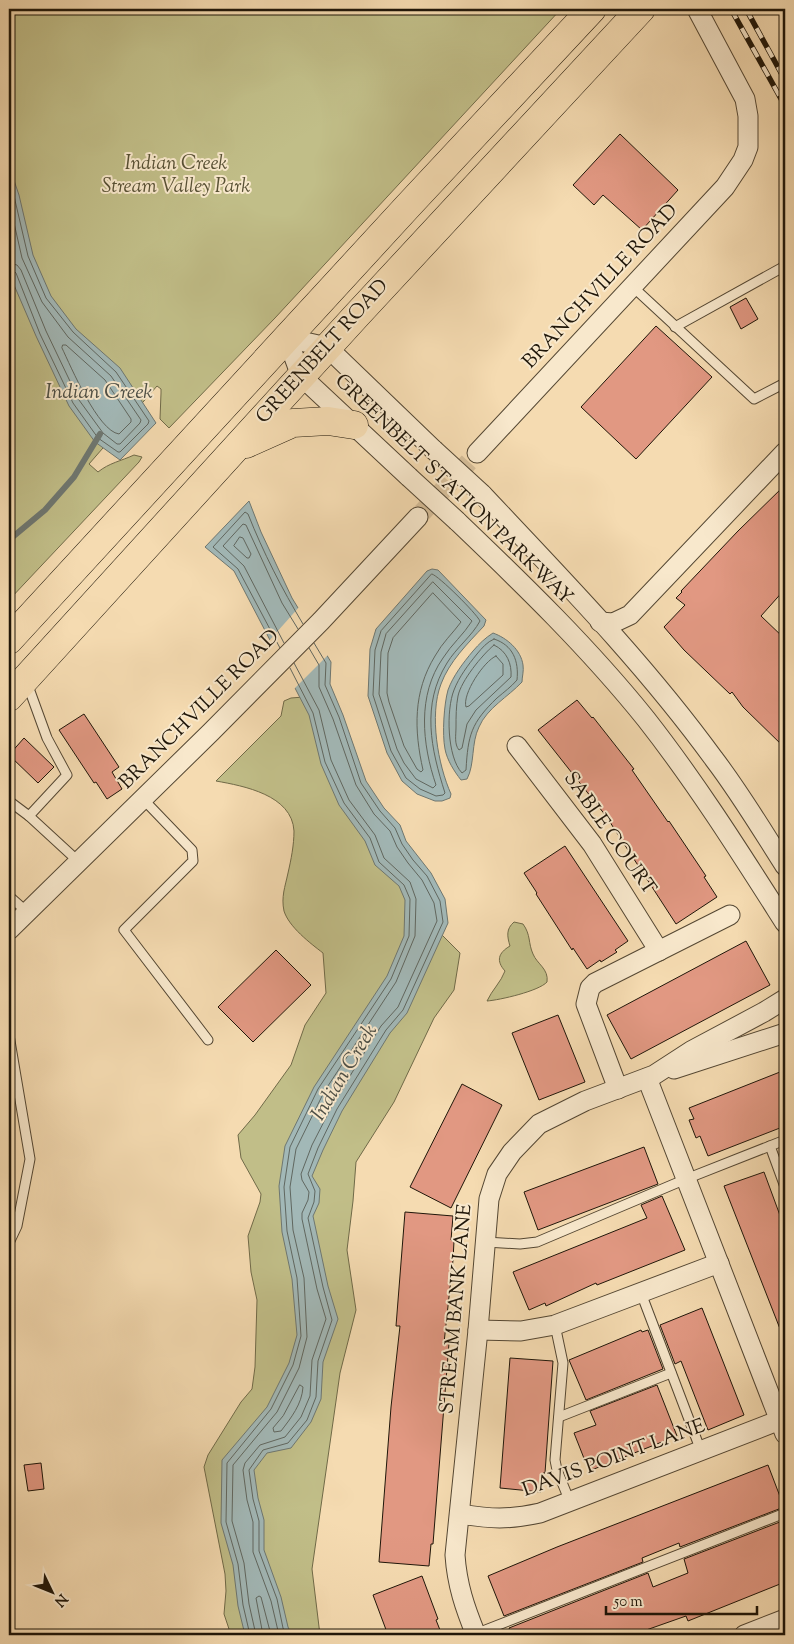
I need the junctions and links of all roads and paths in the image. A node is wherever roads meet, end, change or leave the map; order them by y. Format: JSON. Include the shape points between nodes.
{"nodes":[{"id":1,"x":592,"y":9,"type":"edge"},
{"id":2,"x":641,"y":9,"type":"edge"},
{"id":3,"x":697,"y":9,"type":"edge"},
{"id":4,"x":785,"y":266,"type":"edge"},
{"id":5,"x":632,"y":286,"type":"junction"},
{"id":6,"x":675,"y":327,"type":"junction"},
{"id":7,"x":287,"y":338,"type":"junction"},
{"id":8,"x":327,"y":347,"type":"junction"},
{"id":9,"x":301,"y":376,"type":"junction"},
{"id":10,"x":785,"y":382,"type":"edge"},
{"id":11,"x":354,"y":425,"type":"junction"},
{"id":12,"x":235,"y":448,"type":"junction"},
{"id":13,"x":785,"y":452,"type":"edge"},
{"id":14,"x":477,"y":453,"type":"tunnel mouth"},
{"id":15,"x":418,"y":517,"type":"tunnel mouth"},
{"id":16,"x":600,"y":622,"type":"junction"},
{"id":17,"x":9,"y":640,"type":"edge"},
{"id":18,"x":17,"y":688,"type":"edge"},
{"id":19,"x":517,"y":746,"type":"dead end"},
{"id":20,"x":143,"y":799,"type":"junction"},
{"id":21,"x":9,"y":801,"type":"edge"},
{"id":22,"x":29,"y":816,"type":"junction"},
{"id":23,"x":79,"y":862,"type":"junction"},
{"id":24,"x":785,"y":866,"type":"edge"},
{"id":25,"x":9,"y":896,"type":"edge"},
{"id":26,"x":27,"y":912,"type":"junction"},
{"id":27,"x":730,"y":914,"type":"dead end"},
{"id":28,"x":785,"y":923,"type":"edge"},
{"id":29,"x":9,"y":930,"type":"edge"},
{"id":30,"x":659,"y":951,"type":"junction"},
{"id":31,"x":785,"y":999,"type":"edge"},
{"id":32,"x":785,"y":1033,"type":"edge"},
{"id":33,"x":9,"y":1035,"type":"edge"},
{"id":34,"x":208,"y":1040,"type":"dead end"},
{"id":35,"x":650,"y":1076,"type":"junction"},
{"id":36,"x":618,"y":1089,"type":"junction"},
{"id":37,"x":785,"y":1140,"type":"edge"},
{"id":38,"x":770,"y":1146,"type":"junction"},
{"id":39,"x":686,"y":1179,"type":"junction"},
{"id":40,"x":785,"y":1187,"type":"edge"},
{"id":41,"x":486,"y":1242,"type":"junction"},
{"id":42,"x":9,"y":1243,"type":"edge"},
{"id":43,"x":719,"y":1263,"type":"junction"},
{"id":44,"x":641,"y":1293,"type":"junction"},
{"id":45,"x":555,"y":1325,"type":"junction"},
{"id":46,"x":478,"y":1330,"type":"junction"},
{"id":47,"x":671,"y":1372,"type":"junction"},
{"id":48,"x":559,"y":1417,"type":"junction"},
{"id":49,"x":783,"y":1427,"type":"edge"},
{"id":50,"x":701,"y":1451,"type":"junction"},
{"id":51,"x":570,"y":1502,"type":"junction"},
{"id":52,"x":785,"y":1513,"type":"edge"},
{"id":53,"x":460,"y":1514,"type":"junction"},
{"id":54,"x":785,"y":1619,"type":"edge"},
{"id":55,"x":476,"y":1634,"type":"edge"},
{"id":56,"x":744,"y":1635,"type":"edge"}],
"edges":[{"from":1,"to":7,"type":"main road","name":"GREENBELT ROAD"},
{"from":2,"to":8,"type":"main road","name":"GREENBELT ROAD"},
{"from":3,"to":5,"type":"street","name":"BRANCHVILLE ROAD","via":[[744,99],[748,116],[748,147],[725,187]]},
{"from":4,"to":6,"type":"lane"},
{"from":5,"to":6,"type":"lane"},
{"from":5,"to":14,"type":"street","name":"BRANCHVILLE ROAD"},
{"from":6,"to":10,"type":"lane","via":[[754,399]]},
{"from":7,"to":8,"type":"street","name":"GREENBELT STATION PARKWAY"},
{"from":7,"to":9,"type":"street","name":"GREENBELT STATION PARKWAY"},
{"from":7,"to":17,"type":"main road","name":"GREENBELT ROAD"},
{"from":8,"to":9,"type":"main road","name":"GREENBELT ROAD"},
{"from":8,"to":16,"type":"street","name":"GREENBELT STATION PARKWAY","bridge":true,"via":[[482,494]]},
{"from":9,"to":11,"type":"street","name":"GREENBELT STATION PARKWAY"},
{"from":9,"to":12,"type":"main road","name":"GREENBELT ROAD"},
{"from":11,"to":12,"type":"main road","via":[[328,421],[293,423]]},
{"from":11,"to":28,"type":"street","name":"GREENBELT STATION PARKWAY","bridge":true,"via":[[457,521],[598,663],[645,718],[691,780]]},
{"from":12,"to":18,"type":"main road","name":"GREENBELT ROAD"},
{"from":13,"to":16,"type":"street","via":[[630,615],[613,623]]},
{"from":15,"to":20,"type":"street","name":"BRANCHVILLE ROAD","via":[[321,621]]},
{"from":16,"to":24,"type":"street","name":"GREENBELT STATION PARKWAY","via":[[714,759]]},
{"from":18,"to":22,"type":"lane","via":[[67,775]]},
{"from":19,"to":30,"type":"street","name":"SABLE COURT","via":[[592,844]]},
{"from":20,"to":23,"type":"street","name":"BRANCHVILLE ROAD"},
{"from":20,"to":34,"type":"lane","via":[[192,850],[193,861],[124,930]]},
{"from":21,"to":22,"type":"lane"},
{"from":22,"to":23,"type":"lane"},
{"from":23,"to":26,"type":"street","name":"BRANCHVILLE ROAD"},
{"from":25,"to":26,"type":"lane"},
{"from":26,"to":29,"type":"street","name":"BRANCHVILLE ROAD"},
{"from":27,"to":30,"type":"street"},
{"from":30,"to":36,"type":"street","via":[[595,983],[587,996],[586,1004]]},
{"from":31,"to":35,"type":"street","name":"STREAM BANK LANE"},
{"from":32,"to":35,"type":"street","name":"STREAM BANK LANE"},
{"from":33,"to":42,"type":"lane","via":[[30,1159],[17,1226]]},
{"from":35,"to":36,"type":"street","name":"STREAM BANK LANE"},
{"from":35,"to":39,"type":"street"},
{"from":36,"to":41,"type":"street","name":"STREAM BANK LANE","via":[[539,1124],[512,1152],[497,1174],[489,1199]]},
{"from":37,"to":38,"type":"lane"},
{"from":38,"to":39,"type":"lane"},
{"from":38,"to":40,"type":"lane"},
{"from":39,"to":41,"type":"lane","via":[[537,1242]]},
{"from":39,"to":43,"type":"street"},
{"from":41,"to":46,"type":"street","name":"STREAM BANK LANE"},
{"from":43,"to":44,"type":"street"},
{"from":43,"to":49,"type":"street"},
{"from":44,"to":45,"type":"street"},
{"from":44,"to":47,"type":"lane"},
{"from":45,"to":46,"type":"street","via":[[521,1331]]},
{"from":45,"to":48,"type":"lane","via":[[562,1363]]},
{"from":46,"to":53,"type":"street","name":"STREAM BANK LANE"},
{"from":47,"to":48,"type":"lane"},
{"from":47,"to":50,"type":"lane"},
{"from":48,"to":51,"type":"lane","via":[[555,1460]]},
{"from":49,"to":50,"type":"street","name":"DAVIS POINT LANE"},
{"from":50,"to":51,"type":"street","name":"DAVIS POINT LANE"},
{"from":51,"to":53,"type":"street","name":"DAVIS POINT LANE","via":[[515,1519]]},
{"from":52,"to":55,"type":"lane"},
{"from":53,"to":55,"type":"street","name":"STREAM BANK LANE","via":[[454,1556],[456,1574],[460,1594]]},
{"from":54,"to":56,"type":"street"}]}
